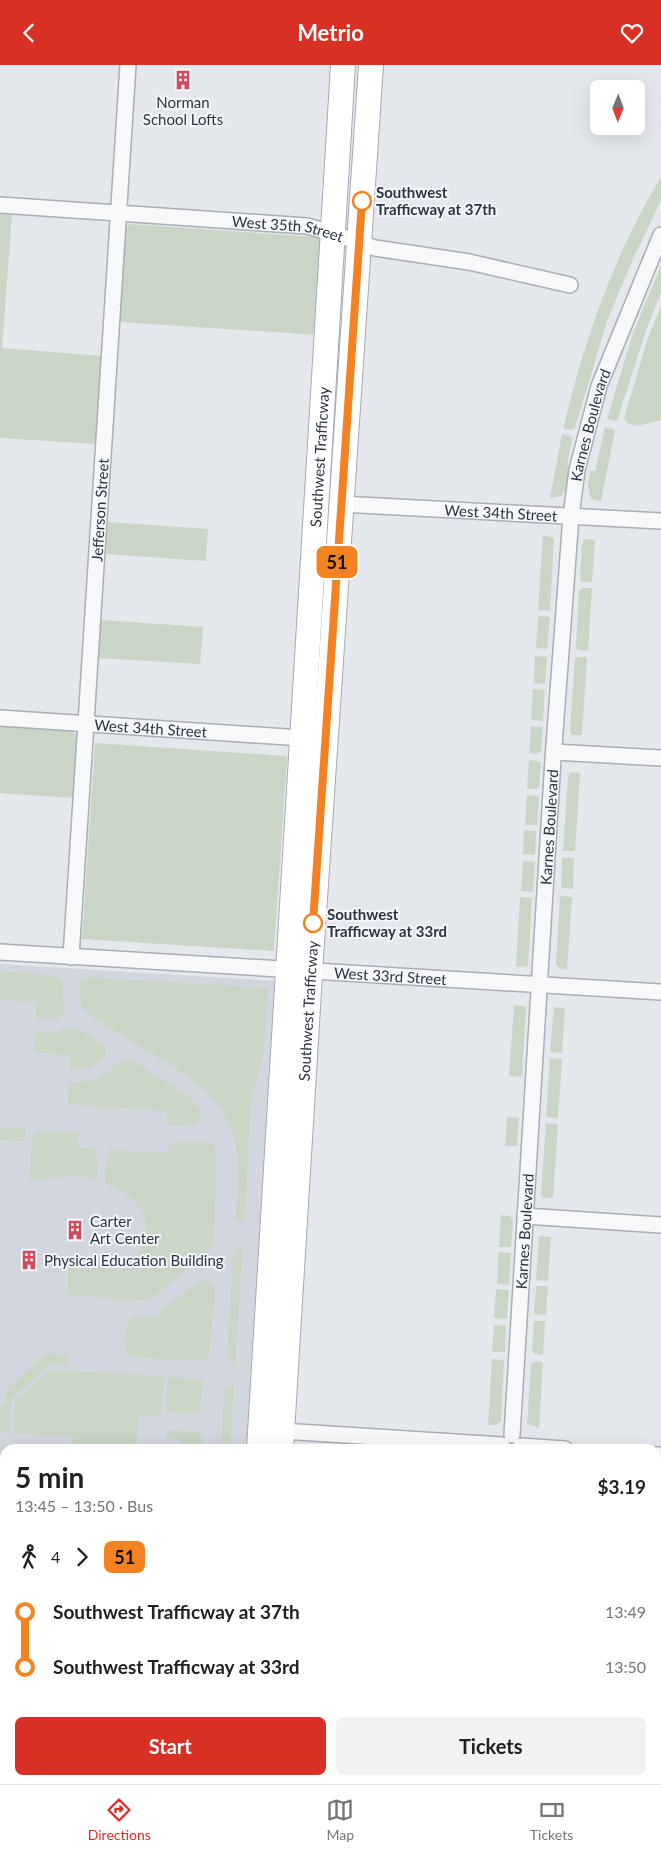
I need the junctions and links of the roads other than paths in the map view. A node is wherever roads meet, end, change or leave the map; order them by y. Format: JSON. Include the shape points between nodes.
{"nodes":[{"id":1,"x":128,"y":65,"type":"edge"},
{"id":2,"x":343,"y":65,"type":"edge"},
{"id":3,"x":371,"y":65,"type":"edge"},
{"id":4,"x":0,"y":205,"type":"edge"},
{"id":5,"x":118,"y":213,"type":"junction"},
{"id":6,"x":332,"y":233,"type":"junction"},
{"id":7,"x":661,"y":235,"type":"edge"},
{"id":8,"x":359,"y":241,"type":"junction"},
{"id":9,"x":570,"y":285,"type":"dead end"},
{"id":10,"x":341,"y":504,"type":"junction"},
{"id":11,"x":571,"y":516,"type":"junction"},
{"id":12,"x":661,"y":521,"type":"edge"},
{"id":13,"x":0,"y":718,"type":"edge"},
{"id":14,"x":86,"y":723,"type":"junction"},
{"id":15,"x":302,"y":738,"type":"junction"},
{"id":16,"x":554,"y":752,"type":"junction"},
{"id":17,"x":661,"y":758,"type":"edge"},
{"id":18,"x":0,"y":952,"type":"edge"},
{"id":19,"x":71,"y":957,"type":"junction"},
{"id":20,"x":299,"y":970,"type":"junction"},
{"id":21,"x":540,"y":985,"type":"junction"},
{"id":22,"x":661,"y":992,"type":"edge"},
{"id":23,"x":525,"y":1217,"type":"junction"},
{"id":24,"x":661,"y":1225,"type":"edge"},
{"id":25,"x":281,"y":1440,"type":"edge"},
{"id":26,"x":258,"y":1444,"type":"edge"},
{"id":27,"x":466,"y":1444,"type":"edge"},
{"id":28,"x":512,"y":1444,"type":"edge"}],
"edges":[{"from":1,"to":5,"type":"street","name":"Jefferson Street"},
{"from":2,"to":6,"type":"main road","name":"Southwest Trafficway"},
{"from":3,"to":8,"type":"main road","name":"Southwest Trafficway"},
{"from":4,"to":5,"type":"street","name":"West 35th Street"},
{"from":5,"to":6,"type":"street","name":"West 35th Street","via":[[307,227]]},
{"from":5,"to":14,"type":"street","name":"Jefferson Street"},
{"from":6,"to":8,"type":"street","name":"West 35th Street"},
{"from":6,"to":15,"type":"main road","name":"Southwest Trafficway"},
{"from":7,"to":11,"type":"street","name":"Karnes Boulevard","via":[[599,387],[578,470]]},
{"from":8,"to":9,"type":"street","name":"West 35th Street","via":[[375,248],[469,262]]},
{"from":8,"to":10,"type":"main road","name":"Southwest Trafficway"},
{"from":10,"to":11,"type":"street","name":"West 34th Street"},
{"from":10,"to":20,"type":"main road","name":"Southwest Trafficway"},
{"from":11,"to":12,"type":"street","name":"West 34th Street"},
{"from":11,"to":16,"type":"street","name":"Karnes Boulevard"},
{"from":13,"to":14,"type":"street","name":"West 34th Street"},
{"from":14,"to":15,"type":"street","name":"West 34th Street"},
{"from":14,"to":19,"type":"street","name":"Jefferson Street"},
{"from":15,"to":20,"type":"main road","name":"Southwest Trafficway"},
{"from":16,"to":17,"type":"street"},
{"from":16,"to":21,"type":"street","name":"Karnes Boulevard"},
{"from":18,"to":19,"type":"street","name":"West 33rd Street"},
{"from":19,"to":20,"type":"street","name":"West 33rd Street"},
{"from":20,"to":21,"type":"street","name":"West 33rd Street"},
{"from":20,"to":25,"type":"main road","name":"Southwest Trafficway"},
{"from":20,"to":26,"type":"main road","name":"Southwest Trafficway"},
{"from":21,"to":22,"type":"street","name":"West 33rd Street"},
{"from":21,"to":23,"type":"street","name":"Karnes Boulevard"},
{"from":23,"to":24,"type":"street"},
{"from":23,"to":28,"type":"street","name":"Karnes Boulevard"},
{"from":25,"to":27,"type":"street"}]}
